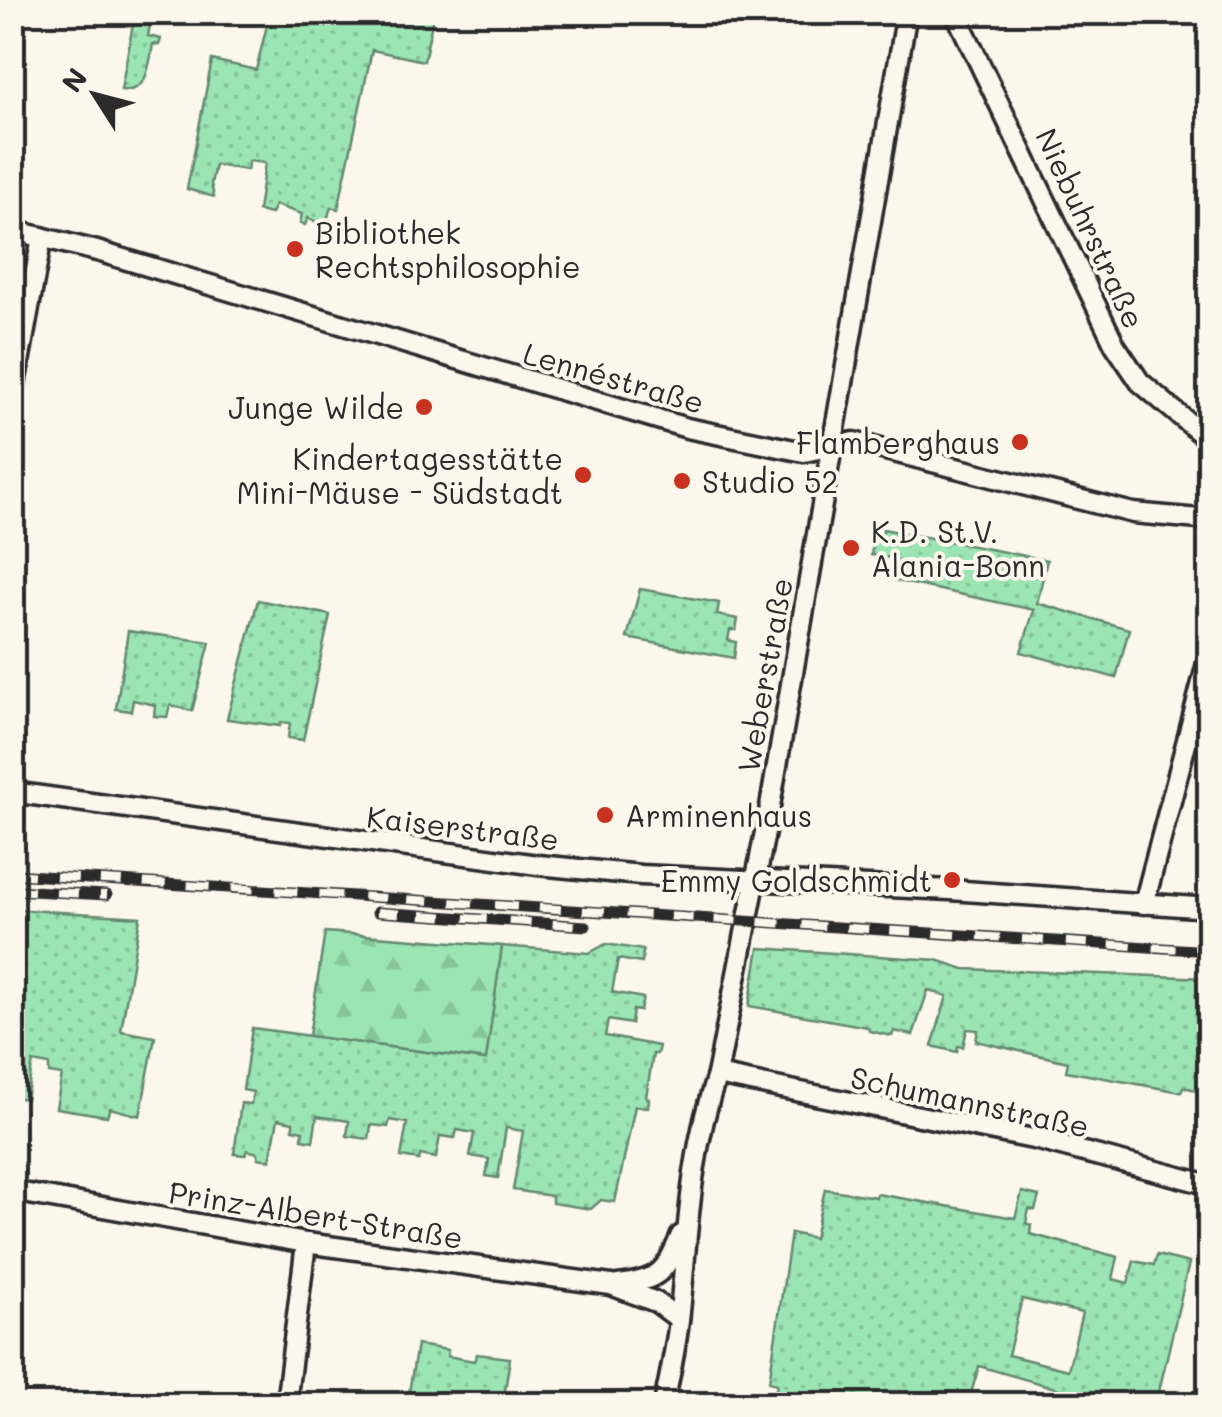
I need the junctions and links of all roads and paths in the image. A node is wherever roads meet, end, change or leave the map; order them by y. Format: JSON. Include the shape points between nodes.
{"nodes":[{"id":1,"x":907,"y":12,"type":"edge"},
{"id":2,"x":955,"y":12,"type":"edge"},
{"id":3,"x":12,"y":230,"type":"edge"},
{"id":4,"x":42,"y":237,"type":"junction"},
{"id":5,"x":12,"y":401,"type":"edge"},
{"id":6,"x":1210,"y":442,"type":"edge"},
{"id":7,"x":830,"y":448,"type":"junction"},
{"id":8,"x":1210,"y":520,"type":"edge"},
{"id":9,"x":1210,"y":652,"type":"edge"},
{"id":10,"x":12,"y":792,"type":"edge"},
{"id":11,"x":755,"y":882,"type":"junction"},
{"id":12,"x":1144,"y":904,"type":"junction"},
{"id":13,"x":1210,"y":908,"type":"edge"},
{"id":14,"x":717,"y":1075,"type":"junction"},
{"id":15,"x":1210,"y":1185,"type":"edge"},
{"id":16,"x":12,"y":1191,"type":"edge"},
{"id":17,"x":686,"y":1226,"type":"junction"},
{"id":18,"x":306,"y":1243,"type":"junction"},
{"id":19,"x":612,"y":1285,"type":"junction"},
{"id":20,"x":679,"y":1319,"type":"junction"},
{"id":21,"x":286,"y":1404,"type":"edge"},
{"id":22,"x":664,"y":1404,"type":"edge"}],
"edges":[{"from":1,"to":7,"type":"street","name":"Weberstraße"},
{"from":2,"to":6,"type":"street","name":"Niebuhrstraße","via":[[1115,345],[1140,382]]},
{"from":3,"to":4,"type":"street","name":"Lennéstraße"},
{"from":4,"to":5,"type":"street"},
{"from":4,"to":7,"type":"street","name":"Lennéstraße","via":[[687,428],[804,452]]},
{"from":7,"to":8,"type":"street","name":"Lennéstraße","via":[[854,442],[1133,512]]},
{"from":7,"to":11,"type":"street","name":"Weberstraße"},
{"from":9,"to":12,"type":"street"},
{"from":10,"to":11,"type":"street","name":"Kaiserstraße","via":[[538,865]]},
{"from":11,"to":12,"type":"street","name":"Kaiserstraße"},
{"from":11,"to":14,"type":"street","name":"Weberstraße"},
{"from":12,"to":13,"type":"street","name":"Kaiserstraße"},
{"from":14,"to":15,"type":"street","name":"Schumannstraße","via":[[1038,1140]]},
{"from":14,"to":17,"type":"street","name":"Weberstraße"},
{"from":16,"to":18,"type":"street","name":"Prinz-Albert-Straße"},
{"from":17,"to":19,"type":"street","name":"Prinz-Albert-Straße","via":[[658,1275]]},
{"from":17,"to":20,"type":"street","name":"Weberstraße"},
{"from":18,"to":19,"type":"street","name":"Prinz-Albert-Straße"},
{"from":18,"to":21,"type":"street"},
{"from":19,"to":20,"type":"street","name":"Prinz-Albert-Straße"},
{"from":20,"to":22,"type":"street","name":"Weberstraße"}]}
